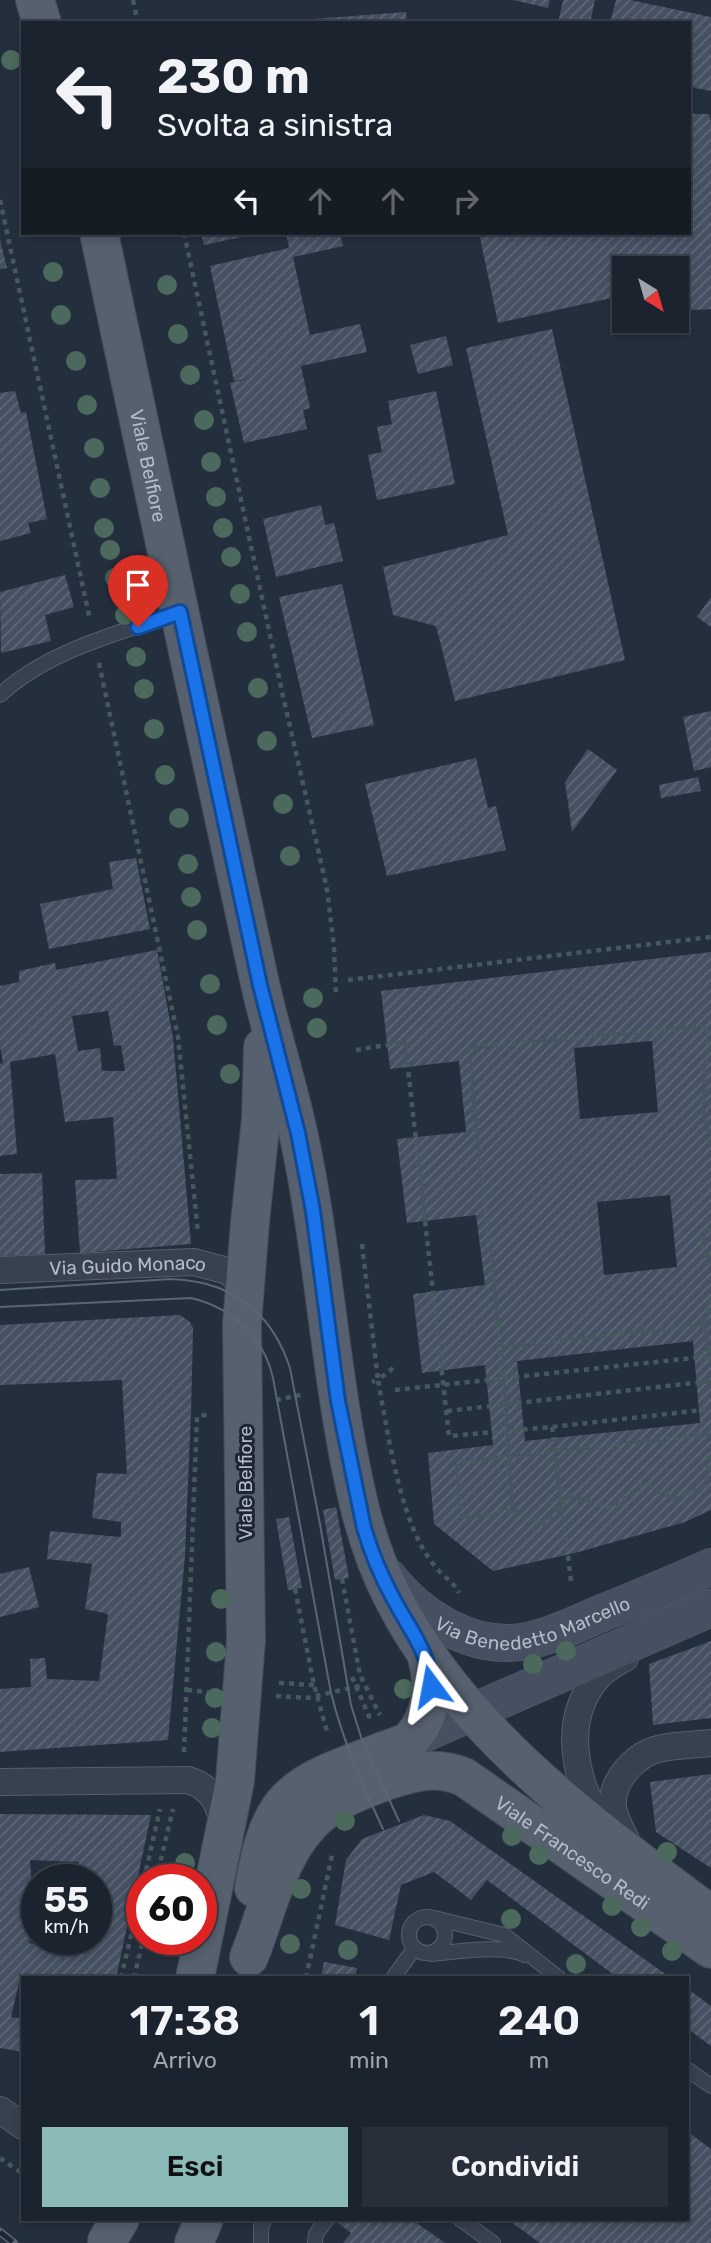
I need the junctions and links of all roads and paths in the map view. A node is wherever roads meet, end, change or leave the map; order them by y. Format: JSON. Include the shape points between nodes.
{"nodes":[{"id":1,"x":35,"y":0,"type":"edge"},
{"id":2,"x":57,"y":0,"type":"edge"},
{"id":3,"x":133,"y":0,"type":"edge"},
{"id":4,"x":41,"y":21,"type":"edge"},
{"id":5,"x":61,"y":21,"type":"edge"},
{"id":6,"x":138,"y":21,"type":"edge"},
{"id":7,"x":0,"y":200,"type":"edge"},
{"id":8,"x":99,"y":235,"type":"edge"},
{"id":9,"x":184,"y":235,"type":"edge"},
{"id":10,"x":180,"y":612,"type":"junction"},
{"id":11,"x":95,"y":642,"type":"junction"},
{"id":12,"x":0,"y":695,"type":"edge"},
{"id":13,"x":711,"y":937,"type":"edge"},
{"id":14,"x":348,"y":979,"type":"dead end"},
{"id":15,"x":260,"y":985,"type":"junction"},
{"id":16,"x":335,"y":997,"type":"dead end"},
{"id":17,"x":356,"y":1049,"type":"dead end"},
{"id":18,"x":711,"y":1142,"type":"edge"},
{"id":19,"x":711,"y":1227,"type":"edge"},
{"id":20,"x":198,"y":1234,"type":"dead end"},
{"id":21,"x":362,"y":1244,"type":"dead end"},
{"id":22,"x":711,"y":1264,"type":"edge"},
{"id":23,"x":0,"y":1269,"type":"edge"},
{"id":24,"x":244,"y":1292,"type":"junction"},
{"id":25,"x":711,"y":1298,"type":"edge"},
{"id":26,"x":704,"y":1325,"type":"junction"},
{"id":27,"x":502,"y":1347,"type":"junction"},
{"id":28,"x":711,"y":1356,"type":"edge"},
{"id":29,"x":711,"y":1362,"type":"edge"},
{"id":30,"x":393,"y":1368,"type":"dead end"},
{"id":31,"x":378,"y":1380,"type":"junction"},
{"id":32,"x":711,"y":1381,"type":"edge"},
{"id":33,"x":443,"y":1385,"type":"junction"},
{"id":34,"x":395,"y":1390,"type":"dead end"},
{"id":35,"x":317,"y":1392,"type":"dead end"},
{"id":36,"x":265,"y":1402,"type":"dead end"},
{"id":37,"x":711,"y":1409,"type":"edge"},
{"id":38,"x":447,"y":1411,"type":"junction"},
{"id":39,"x":197,"y":1417,"type":"dead end"},
{"id":40,"x":552,"y":1427,"type":"junction"},
{"id":41,"x":711,"y":1434,"type":"edge"},
{"id":42,"x":711,"y":1454,"type":"edge"},
{"id":43,"x":509,"y":1457,"type":"junction"},
{"id":44,"x":512,"y":1510,"type":"junction"},
{"id":45,"x":374,"y":1558,"type":"junction"},
{"id":46,"x":711,"y":1567,"type":"edge"},
{"id":47,"x":342,"y":1579,"type":"dead end"},
{"id":48,"x":571,"y":1581,"type":"dead end"},
{"id":49,"x":456,"y":1585,"type":"dead end"},
{"id":50,"x":295,"y":1589,"type":"dead end"},
{"id":51,"x":701,"y":1612,"type":"edge"},
{"id":52,"x":426,"y":1657,"type":"junction"},
{"id":53,"x":352,"y":1677,"type":"dead end"},
{"id":54,"x":279,"y":1684,"type":"dead end"},
{"id":55,"x":314,"y":1685,"type":"junction"},
{"id":56,"x":364,"y":1685,"type":"junction"},
{"id":57,"x":356,"y":1688,"type":"junction"},
{"id":58,"x":276,"y":1696,"type":"dead end"},
{"id":59,"x":317,"y":1696,"type":"junction"},
{"id":60,"x":474,"y":1713,"type":"junction"},
{"id":61,"x":579,"y":1713,"type":"joint"},
{"id":62,"x":374,"y":1730,"type":"dead end"},
{"id":63,"x":330,"y":1742,"type":"dead end"},
{"id":64,"x":408,"y":1743,"type":"junction"},
{"id":65,"x":711,"y":1744,"type":"edge"},
{"id":66,"x":184,"y":1748,"type":"dead end"},
{"id":67,"x":0,"y":1782,"type":"edge"},
{"id":68,"x":175,"y":1799,"type":"dead end"},
{"id":69,"x":152,"y":1809,"type":"dead end"},
{"id":70,"x":223,"y":1847,"type":"junction"},
{"id":71,"x":622,"y":1848,"type":"junction"},
{"id":72,"x":333,"y":1851,"type":"dead end"},
{"id":73,"x":148,"y":1864,"type":"edge"},
{"id":74,"x":160,"y":1864,"type":"edge"},
{"id":75,"x":711,"y":1915,"type":"edge"},
{"id":76,"x":434,"y":1918,"type":"junction"},
{"id":77,"x":414,"y":1949,"type":"junction"},
{"id":78,"x":711,"y":1949,"type":"edge"},
{"id":79,"x":430,"y":1954,"type":"junction"},
{"id":80,"x":126,"y":1955,"type":"edge"},
{"id":81,"x":139,"y":1955,"type":"edge"},
{"id":82,"x":535,"y":1961,"type":"junction"},
{"id":83,"x":248,"y":1967,"type":"edge"},
{"id":84,"x":121,"y":1976,"type":"edge"},
{"id":85,"x":134,"y":1976,"type":"edge"},
{"id":86,"x":195,"y":1976,"type":"edge"},
{"id":87,"x":306,"y":1976,"type":"edge"},
{"id":88,"x":394,"y":1976,"type":"edge"},
{"id":89,"x":555,"y":1976,"type":"edge"},
{"id":90,"x":689,"y":2071,"type":"edge"},
{"id":91,"x":711,"y":2086,"type":"edge"},
{"id":92,"x":0,"y":2110,"type":"edge"},
{"id":93,"x":21,"y":2125,"type":"edge"},
{"id":94,"x":0,"y":2158,"type":"edge"},
{"id":95,"x":21,"y":2173,"type":"edge"},
{"id":96,"x":203,"y":2221,"type":"edge"},
{"id":97,"x":264,"y":2221,"type":"edge"},
{"id":98,"x":326,"y":2221,"type":"edge"},
{"id":99,"x":463,"y":2221,"type":"edge"},
{"id":100,"x":194,"y":2243,"type":"edge"},
{"id":101,"x":261,"y":2243,"type":"edge"},
{"id":102,"x":315,"y":2243,"type":"edge"},
{"id":103,"x":493,"y":2243,"type":"edge"}],
"edges":[{"from":1,"to":4,"type":"main road"},
{"from":2,"to":5,"type":"main road"},
{"from":3,"to":6,"type":"path"},
{"from":7,"to":11,"type":"path"},
{"from":8,"to":10,"type":"main road","name":"Viale Belfiore"},
{"from":9,"to":16,"type":"path","via":[[327,889]]},
{"from":10,"to":11,"type":"lane"},
{"from":10,"to":15,"type":"main road","name":"Viale Belfiore"},
{"from":11,"to":12,"type":"lane","via":[[52,659]]},
{"from":11,"to":20,"type":"path","via":[[178,1037]]},
{"from":13,"to":14,"type":"path"},
{"from":15,"to":24,"type":"main road","name":"Viale Belfiore","via":[[261,1119]]},
{"from":15,"to":45,"type":"main road","name":"Viale Belfiore","via":[[298,1133],[338,1401]]},
{"from":17,"to":33,"type":"path","via":[[405,1042]]},
{"from":18,"to":27,"type":"path","bridge":true,"via":[[703,1114],[708,1026],[468,1048]]},
{"from":19,"to":22,"type":"path","via":[[700,1242]]},
{"from":21,"to":31,"type":"path"},
{"from":23,"to":24,"type":"street","name":"Via Guido Monaco","via":[[194,1262],[228,1271]]},
{"from":24,"to":70,"type":"main road","name":"Viale Belfiore","via":[[246,1640],[235,1781]]},
{"from":25,"to":26,"type":"path","bridge":true},
{"from":26,"to":27,"type":"path"},
{"from":26,"to":29,"type":"path","bridge":true},
{"from":27,"to":43,"type":"path","bridge":true},
{"from":28,"to":33,"type":"path"},
{"from":30,"to":31,"type":"path"},
{"from":31,"to":49,"type":"path","via":[[396,1470],[415,1531],[429,1559]]},
{"from":32,"to":38,"type":"path"},
{"from":33,"to":34,"type":"path"},
{"from":33,"to":38,"type":"path"},
{"from":35,"to":36,"type":"path"},
{"from":37,"to":40,"type":"path"},
{"from":38,"to":40,"type":"path","via":[[449,1436]]},
{"from":39,"to":66,"type":"path"},
{"from":40,"to":48,"type":"path"},
{"from":41,"to":43,"type":"path","bridge":true},
{"from":42,"to":44,"type":"path","bridge":true,"via":[[705,1486],[675,1499],[642,1484],[613,1509],[569,1496],[543,1524]]},
{"from":43,"to":44,"type":"path","bridge":true},
{"from":43,"to":44,"type":"path","bridge":true,"via":[[457,1463],[462,1519]]},
{"from":45,"to":46,"type":"street","name":"Via Benedetto Marcello","via":[[403,1595],[431,1618],[467,1636],[506,1643],[538,1638]]},
{"from":45,"to":52,"type":"main road","name":"Viale Belfiore"},
{"from":47,"to":56,"type":"path"},
{"from":50,"to":55,"type":"path"},
{"from":51,"to":60,"type":"street","name":"Via Benedetto Marcello"},
{"from":51,"to":61,"type":"street","name":"Via Benedetto Marcello","via":[[608,1668],[597,1678]]},
{"from":52,"to":60,"type":"main road","name":"Viale Belfiore"},
{"from":52,"to":64,"type":"main road","name":"Viale Belfiore","via":[[431,1671],[429,1700]]},
{"from":53,"to":57,"type":"path"},
{"from":54,"to":55,"type":"path"},
{"from":55,"to":59,"type":"path"},
{"from":56,"to":57,"type":"path"},
{"from":56,"to":64,"type":"path"},
{"from":57,"to":59,"type":"path"},
{"from":57,"to":62,"type":"path"},
{"from":58,"to":59,"type":"path"},
{"from":59,"to":63,"type":"path"},
{"from":60,"to":64,"type":"street"},
{"from":60,"to":71,"type":"main road","name":"Viale Francesco Redi","via":[[507,1751]]},
{"from":61,"to":71,"type":"street","name":"Viale Francesco Redi","via":[[574,1746],[577,1769],[591,1807]]},
{"from":64,"to":78,"type":"main road","name":"Viale Francesco Redi"},
{"from":64,"to":83,"type":"main road","via":[[407,1774],[324,1810],[283,1862]]},
{"from":65,"to":71,"type":"street","name":"Viale Francesco Redi","via":[[662,1748],[629,1768],[615,1787],[614,1811]]},
{"from":67,"to":70,"type":"street","via":[[178,1779],[196,1783],[211,1793],[220,1809]]},
{"from":68,"to":74,"type":"path"},
{"from":69,"to":73,"type":"path","via":[[160,1809]]},
{"from":70,"to":86,"type":"main road","name":"Viale Belfiore"},
{"from":71,"to":75,"type":"main road","name":"Viale Francesco Redi"},
{"from":72,"to":87,"type":"path"},
{"from":76,"to":77,"type":"lane","via":[[423,1917],[413,1923],[409,1933]]},
{"from":76,"to":79,"type":"lane","via":[[443,1924],[446,1934],[440,1949]]},
{"from":76,"to":82,"type":"lane","via":[[504,1935]]},
{"from":77,"to":79,"type":"lane"},
{"from":77,"to":88,"type":"lane"},
{"from":79,"to":82,"type":"lane","via":[[504,1949]]},
{"from":80,"to":84,"type":"path"},
{"from":81,"to":85,"type":"path"},
{"from":82,"to":89,"type":"lane"},
{"from":90,"to":91,"type":"lane"},
{"from":92,"to":93,"type":"street"},
{"from":94,"to":95,"type":"path"},
{"from":96,"to":100,"type":"main road"},
{"from":97,"to":101,"type":"lane"},
{"from":98,"to":102,"type":"lane"},
{"from":99,"to":103,"type":"lane"}]}
